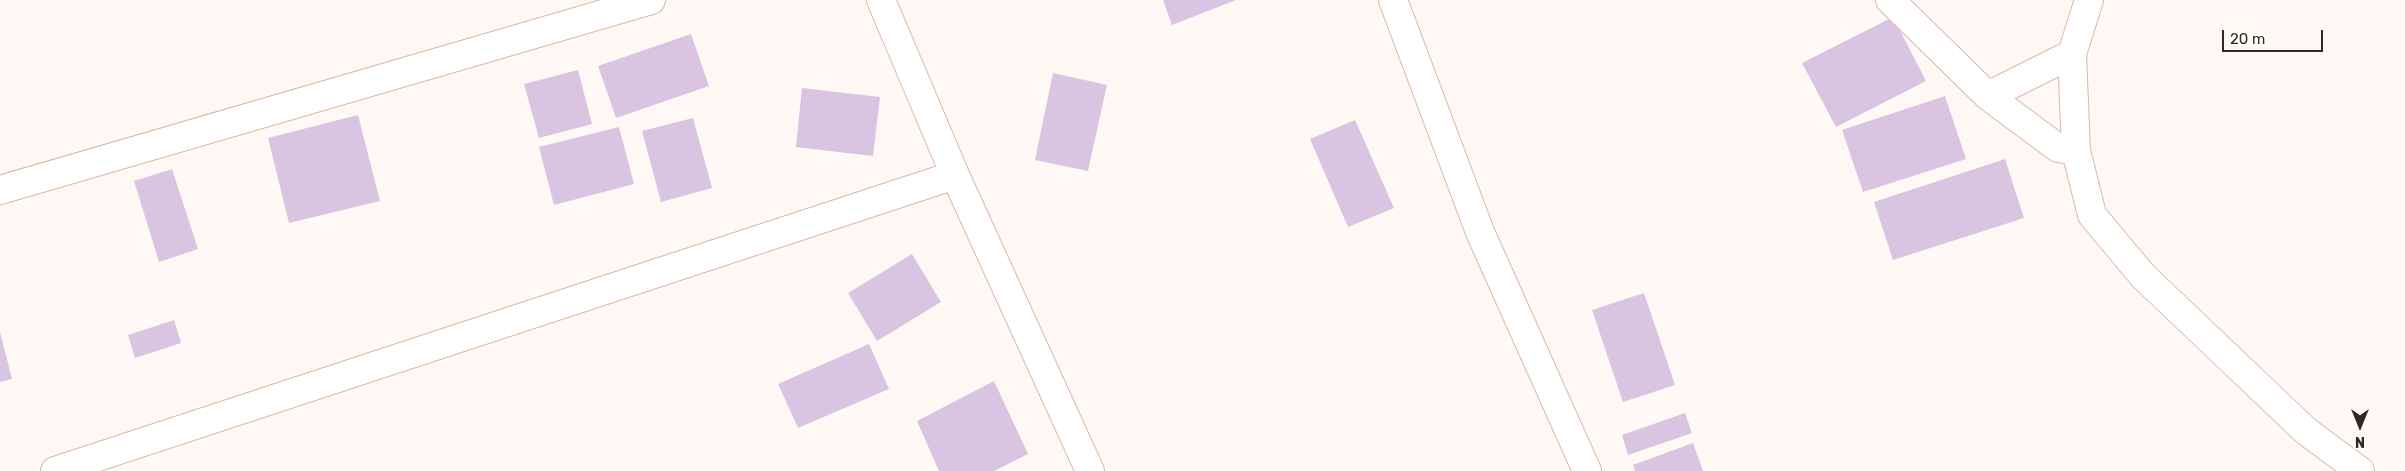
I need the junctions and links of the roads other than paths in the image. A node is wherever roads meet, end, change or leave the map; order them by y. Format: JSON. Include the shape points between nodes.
{"nodes":[{"id":1,"x":651,"y":0,"type":"edge"},
{"id":2,"x":881,"y":0,"type":"edge"},
{"id":3,"x":1393,"y":0,"type":"edge"},
{"id":4,"x":1890,"y":0,"type":"edge"},
{"id":5,"x":2089,"y":0,"type":"edge"},
{"id":6,"x":2072,"y":54,"type":"junction"},
{"id":7,"x":1988,"y":96,"type":"junction"},
{"id":8,"x":2076,"y":151,"type":"junction"},
{"id":9,"x":955,"y":175,"type":"junction"},
{"id":10,"x":0,"y":190,"type":"edge"},
{"id":11,"x":55,"y":471,"type":"edge"},
{"id":12,"x":1090,"y":471,"type":"edge"},
{"id":13,"x":1587,"y":471,"type":"edge"},
{"id":14,"x":2360,"y":471,"type":"edge"}],
"edges":[{"from":1,"to":10,"type":"street"},
{"from":2,"to":9,"type":"street"},
{"from":3,"to":13,"type":"street","via":[[1480,232]]},
{"from":4,"to":7,"type":"street"},
{"from":5,"to":6,"type":"street"},
{"from":6,"to":7,"type":"street"},
{"from":6,"to":8,"type":"street"},
{"from":7,"to":8,"type":"street","via":[[2058,148]]},
{"from":8,"to":14,"type":"street","via":[[2092,215],[2143,276],[2306,431]]},
{"from":9,"to":11,"type":"street"},
{"from":9,"to":12,"type":"street"}]}
